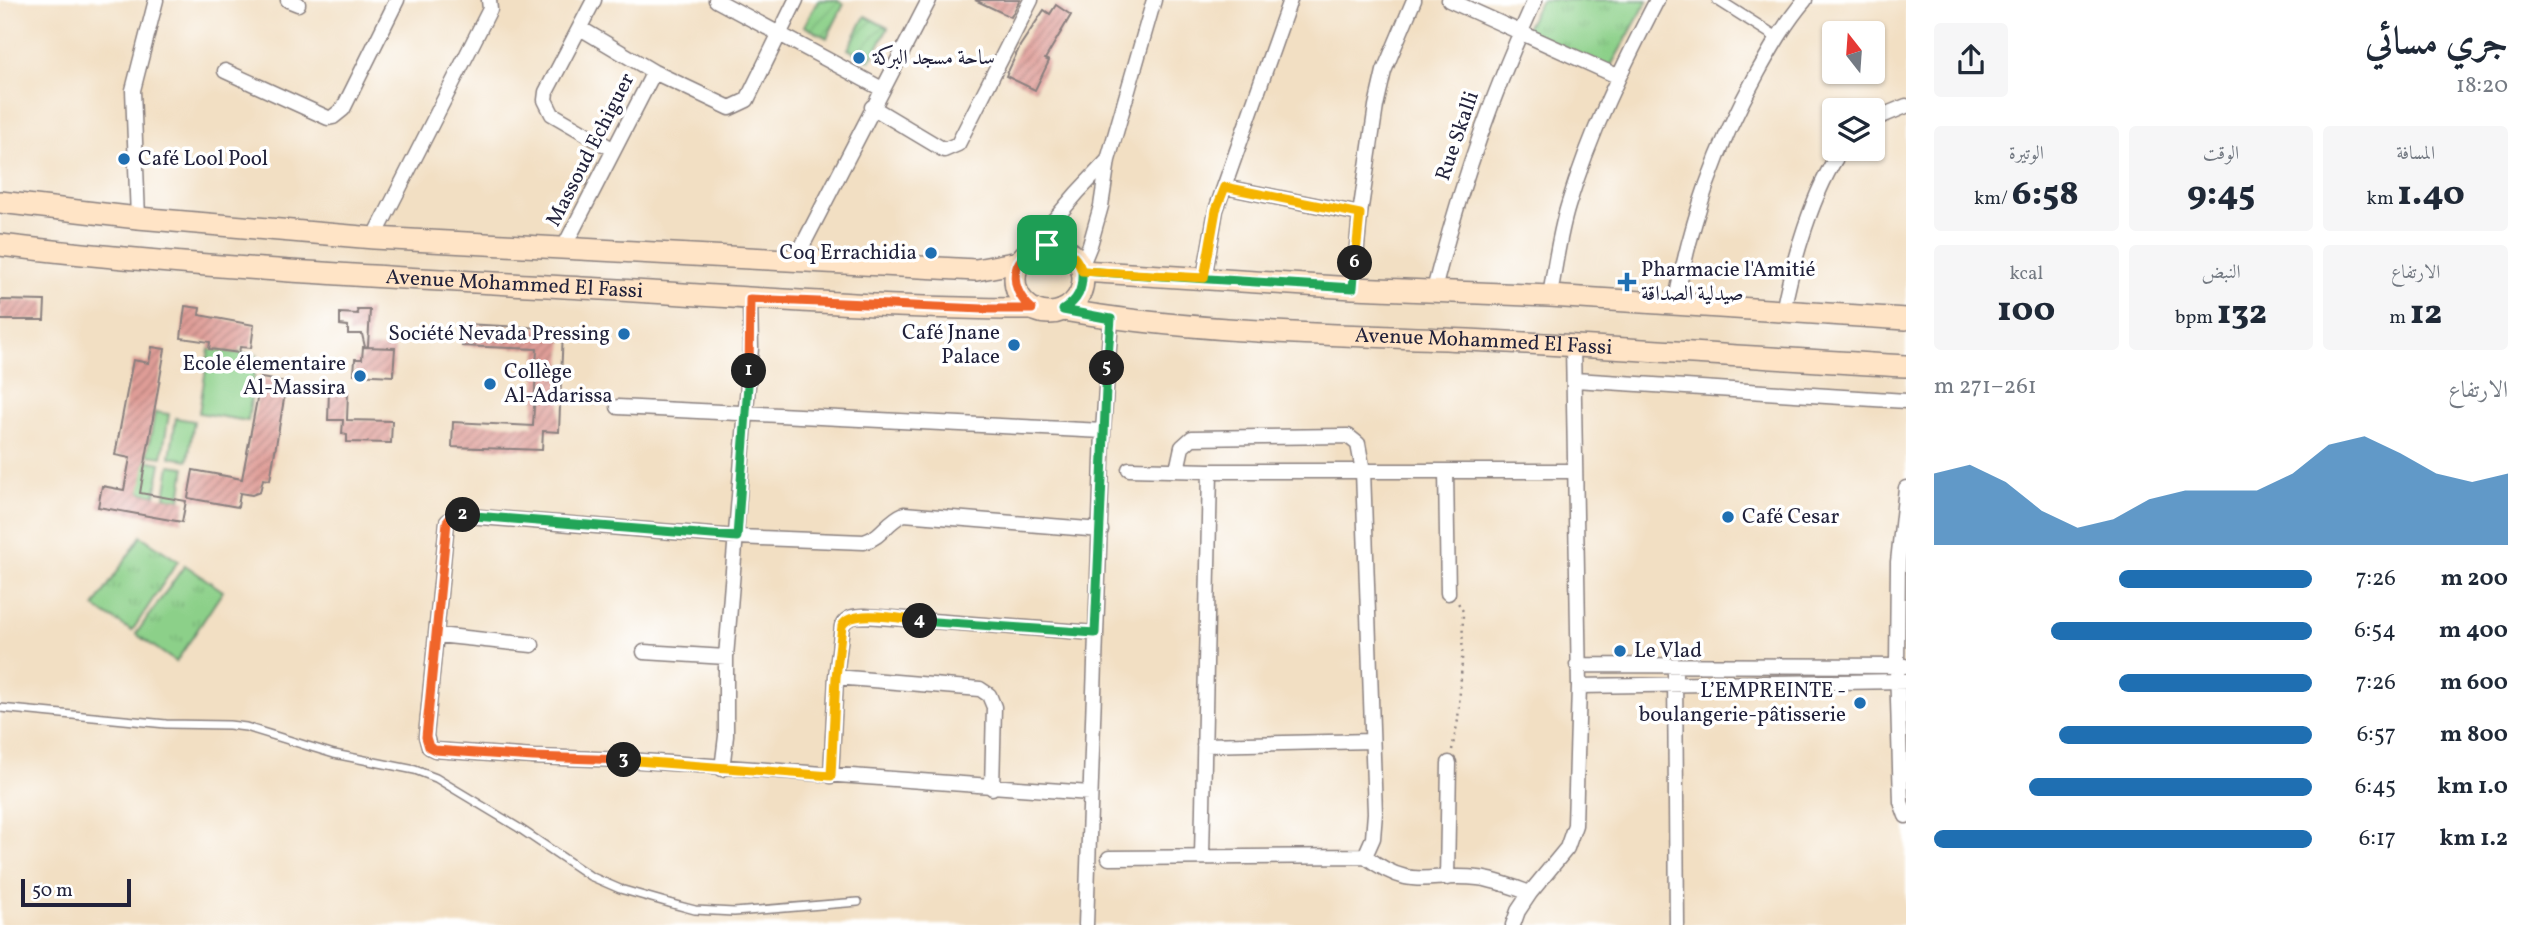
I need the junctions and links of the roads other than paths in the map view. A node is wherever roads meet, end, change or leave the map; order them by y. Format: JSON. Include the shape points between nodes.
{"nodes":[{"id":1,"x":155,"y":0,"type":"edge"},
{"id":2,"x":397,"y":0,"type":"edge"},
{"id":3,"x":594,"y":0,"type":"edge"},
{"id":4,"x":716,"y":0,"type":"edge"},
{"id":5,"x":796,"y":0,"type":"edge"},
{"id":6,"x":929,"y":0,"type":"edge"},
{"id":7,"x":1031,"y":0,"type":"edge"},
{"id":8,"x":1154,"y":0,"type":"edge"},
{"id":9,"x":1290,"y":0,"type":"edge"},
{"id":10,"x":1414,"y":0,"type":"edge"},
{"id":11,"x":1449,"y":0,"type":"edge"},
{"id":12,"x":1535,"y":0,"type":"edge"},
{"id":13,"x":1657,"y":0,"type":"edge"},
{"id":14,"x":1718,"y":0,"type":"edge"},
{"id":15,"x":1805,"y":0,"type":"edge"},
{"id":16,"x":489,"y":4,"type":"edge"},
{"id":17,"x":580,"y":29,"type":"junction"},
{"id":18,"x":778,"y":33,"type":"junction"},
{"id":19,"x":1520,"y":33,"type":"junction"},
{"id":20,"x":1778,"y":38,"type":"junction"},
{"id":21,"x":225,"y":71,"type":"dead end"},
{"id":22,"x":654,"y":72,"type":"junction"},
{"id":23,"x":1617,"y":76,"type":"junction"},
{"id":24,"x":883,"y":89,"type":"junction"},
{"id":25,"x":1906,"y":106,"type":"edge"},
{"id":26,"x":872,"y":107,"type":"junction"},
{"id":27,"x":1885,"y":115,"type":"edge"},
{"id":28,"x":614,"y":150,"type":"junction"},
{"id":29,"x":1108,"y":160,"type":"junction"},
{"id":30,"x":1836,"y":161,"type":"edge"},
{"id":31,"x":1225,"y":187,"type":"junction"},
{"id":32,"x":0,"y":202,"type":"edge"},
{"id":33,"x":1360,"y":214,"type":"junction"},
{"id":34,"x":138,"y":218,"type":"junction"},
{"id":35,"x":373,"y":238,"type":"junction"},
{"id":36,"x":0,"y":244,"type":"edge"},
{"id":37,"x":564,"y":247,"type":"junction"},
{"id":38,"x":1023,"y":258,"type":"junction"},
{"id":39,"x":794,"y":262,"type":"junction"},
{"id":40,"x":1082,"y":269,"type":"junction"},
{"id":41,"x":1204,"y":278,"type":"junction"},
{"id":42,"x":1353,"y":288,"type":"junction"},
{"id":43,"x":1434,"y":290,"type":"junction"},
{"id":44,"x":1550,"y":296,"type":"junction"},
{"id":45,"x":750,"y":299,"type":"junction"},
{"id":46,"x":1675,"y":304,"type":"junction"},
{"id":47,"x":1032,"y":309,"type":"junction"},
{"id":48,"x":1063,"y":310,"type":"junction"},
{"id":49,"x":1783,"y":312,"type":"junction"},
{"id":50,"x":1111,"y":319,"type":"junction"},
{"id":51,"x":1906,"y":319,"type":"edge"},
{"id":52,"x":1573,"y":345,"type":"junction"},
{"id":53,"x":1906,"y":366,"type":"edge"},
{"id":54,"x":1575,"y":380,"type":"junction"},
{"id":55,"x":1906,"y":401,"type":"edge"},
{"id":56,"x":618,"y":407,"type":"dead end"},
{"id":57,"x":746,"y":414,"type":"junction"},
{"id":58,"x":1103,"y":431,"type":"junction"},
{"id":59,"x":1129,"y":469,"type":"dead end"},
{"id":60,"x":1177,"y":470,"type":"junction"},
{"id":61,"x":1210,"y":471,"type":"junction"},
{"id":62,"x":1363,"y":471,"type":"junction"},
{"id":63,"x":1575,"y":471,"type":"junction"},
{"id":64,"x":1446,"y":472,"type":"junction"},
{"id":65,"x":1906,"y":488,"type":"edge"},
{"id":66,"x":1101,"y":530,"type":"junction"},
{"id":67,"x":737,"y":537,"type":"junction"},
{"id":68,"x":1448,"y":593,"type":"road end"},
{"id":69,"x":1095,"y":633,"type":"junction"},
{"id":70,"x":438,"y":635,"type":"junction"},
{"id":71,"x":532,"y":645,"type":"dead end"},
{"id":72,"x":644,"y":652,"type":"dead end"},
{"id":73,"x":726,"y":657,"type":"junction"},
{"id":74,"x":1674,"y":665,"type":"junction"},
{"id":75,"x":1577,"y":666,"type":"junction"},
{"id":76,"x":1902,"y":674,"type":"edge"},
{"id":77,"x":836,"y":677,"type":"junction"},
{"id":78,"x":1675,"y":683,"type":"junction"},
{"id":79,"x":1578,"y":686,"type":"junction"},
{"id":80,"x":0,"y":708,"type":"edge"},
{"id":81,"x":1372,"y":741,"type":"junction"},
{"id":82,"x":1204,"y":745,"type":"junction"},
{"id":83,"x":1449,"y":763,"type":"road end"},
{"id":84,"x":722,"y":768,"type":"junction"},
{"id":85,"x":831,"y":776,"type":"junction"},
{"id":86,"x":992,"y":788,"type":"junction"},
{"id":87,"x":1090,"y":793,"type":"junction"},
{"id":88,"x":1906,"y":816,"type":"edge"},
{"id":89,"x":1365,"y":856,"type":"junction"},
{"id":90,"x":1202,"y":857,"type":"junction"},
{"id":91,"x":1109,"y":858,"type":"dead end"},
{"id":92,"x":1447,"y":878,"type":"junction"},
{"id":93,"x":1530,"y":893,"type":"junction"},
{"id":94,"x":858,"y":902,"type":"dead end"},
{"id":95,"x":1086,"y":925,"type":"edge"},
{"id":96,"x":1513,"y":925,"type":"edge"},
{"id":97,"x":1677,"y":925,"type":"edge"}],
"edges":[{"from":1,"to":34,"type":"street","via":[[133,90]]},
{"from":2,"to":21,"type":"street","via":[[343,109],[333,117]]},
{"from":3,"to":17,"type":"street"},
{"from":4,"to":18,"type":"street"},
{"from":5,"to":18,"type":"street"},
{"from":6,"to":24,"type":"street"},
{"from":7,"to":26,"type":"street","via":[[958,144],[944,150]]},
{"from":8,"to":29,"type":"street"},
{"from":9,"to":31,"type":"street"},
{"from":10,"to":33,"type":"street","via":[[1384,71]]},
{"from":11,"to":19,"type":"street"},
{"from":12,"to":19,"type":"street","name":"Rue Skalli"},
{"from":13,"to":23,"type":"street"},
{"from":14,"to":20,"type":"street"},
{"from":15,"to":20,"type":"street"},
{"from":16,"to":35,"type":"street"},
{"from":17,"to":22,"type":"street"},
{"from":17,"to":28,"type":"street","via":[[545,100],[552,114]]},
{"from":18,"to":22,"type":"street","via":[[747,100],[730,108]]},
{"from":18,"to":24,"type":"street"},
{"from":19,"to":23,"type":"street"},
{"from":19,"to":43,"type":"street","name":"Rue Skalli","via":[[1476,146]]},
{"from":20,"to":46,"type":"street","via":[[1709,173]]},
{"from":22,"to":28,"type":"street","name":"Massoud Echiguer"},
{"from":23,"to":44,"type":"street","via":[[1568,206]]},
{"from":24,"to":26,"type":"street"},
{"from":25,"to":27,"type":"street"},
{"from":26,"to":39,"type":"street"},
{"from":28,"to":37,"type":"street","name":"Massoud Echiguer"},
{"from":29,"to":38,"type":"street"},
{"from":29,"to":40,"type":"street","via":[[1101,205]]},
{"from":30,"to":49,"type":"street","via":[[1808,222]]},
{"from":31,"to":33,"type":"street"},
{"from":31,"to":41,"type":"street","via":[[1216,210]]},
{"from":32,"to":34,"type":"main road","name":"Avenue Mohammed El Fassi"},
{"from":33,"to":42,"type":"street"},
{"from":34,"to":35,"type":"main road","name":"Avenue Mohammed El Fassi"},
{"from":35,"to":37,"type":"main road","name":"Avenue Mohammed El Fassi"},
{"from":36,"to":45,"type":"main road","name":"Avenue Mohammed El Fassi","via":[[247,269]]},
{"from":37,"to":39,"type":"main road","name":"Avenue Mohammed El Fassi"},
{"from":38,"to":39,"type":"main road","name":"Avenue Mohammed El Fassi","via":[[976,270]]},
{"from":38,"to":40,"type":"main road","name":"Avenue Mohammed El Fassi","via":[[1036,247],[1058,246],[1076,258]]},
{"from":38,"to":47,"type":"main road","via":[[1015,275],[1016,288]]},
{"from":40,"to":41,"type":"main road"},
{"from":40,"to":48,"type":"main road","via":[[1080,294]]},
{"from":41,"to":42,"type":"main road"},
{"from":42,"to":43,"type":"main road"},
{"from":43,"to":44,"type":"main road"},
{"from":44,"to":46,"type":"main road"},
{"from":45,"to":47,"type":"main road","name":"Avenue Mohammed El Fassi"},
{"from":45,"to":57,"type":"street"},
{"from":46,"to":49,"type":"main road"},
{"from":47,"to":48,"type":"main road","name":"Avenue Mohammed El Fassi"},
{"from":48,"to":50,"type":"main road","name":"Avenue Mohammed El Fassi"},
{"from":49,"to":51,"type":"main road"},
{"from":50,"to":52,"type":"main road","name":"Avenue Mohammed El Fassi"},
{"from":50,"to":58,"type":"street"},
{"from":52,"to":53,"type":"main road","name":"Avenue Mohammed El Fassi"},
{"from":52,"to":54,"type":"street"},
{"from":54,"to":55,"type":"street"},
{"from":54,"to":63,"type":"street"},
{"from":56,"to":57,"type":"street"},
{"from":57,"to":58,"type":"street"},
{"from":57,"to":67,"type":"street"},
{"from":58,"to":66,"type":"street"},
{"from":59,"to":60,"type":"street"},
{"from":60,"to":61,"type":"street"},
{"from":60,"to":62,"type":"street","via":[[1182,447],[1192,438],[1348,436],[1358,444]]},
{"from":61,"to":62,"type":"street"},
{"from":61,"to":82,"type":"street"},
{"from":62,"to":64,"type":"street"},
{"from":62,"to":81,"type":"street"},
{"from":63,"to":64,"type":"street"},
{"from":63,"to":75,"type":"street"},
{"from":64,"to":68,"type":"street"},
{"from":65,"to":76,"type":"street","via":[[1898,562]]},
{"from":66,"to":67,"type":"street","via":[[904,514],[873,540],[864,542]]},
{"from":66,"to":69,"type":"street"},
{"from":67,"to":70,"type":"street","via":[[455,515],[447,522]]},
{"from":67,"to":73,"type":"street"},
{"from":69,"to":77,"type":"street","via":[[854,616],[842,626]]},
{"from":69,"to":87,"type":"street"},
{"from":70,"to":71,"type":"street"},
{"from":70,"to":84,"type":"street","via":[[426,737],[435,750]]},
{"from":72,"to":73,"type":"street"},
{"from":73,"to":84,"type":"street"},
{"from":74,"to":75,"type":"street"},
{"from":74,"to":76,"type":"street"},
{"from":74,"to":78,"type":"street"},
{"from":75,"to":79,"type":"street"},
{"from":76,"to":78,"type":"street"},
{"from":76,"to":88,"type":"street","via":[[1901,802]]},
{"from":77,"to":85,"type":"street"},
{"from":77,"to":86,"type":"street","via":[[985,691],[993,707]]},
{"from":78,"to":79,"type":"street"},
{"from":78,"to":97,"type":"street"},
{"from":79,"to":93,"type":"street","via":[[1575,825],[1567,848]]},
{"from":80,"to":94,"type":"lane","via":[[166,724],[229,724],[346,757],[415,770],[464,793],[590,876],[695,910],[764,911]]},
{"from":81,"to":82,"type":"street"},
{"from":81,"to":89,"type":"street","via":[[1375,813],[1373,838]]},
{"from":82,"to":90,"type":"street"},
{"from":83,"to":92,"type":"street"},
{"from":84,"to":85,"type":"street"},
{"from":85,"to":86,"type":"street"},
{"from":86,"to":87,"type":"street"},
{"from":87,"to":95,"type":"street"},
{"from":89,"to":90,"type":"street"},
{"from":89,"to":92,"type":"street","via":[[1410,879]]},
{"from":90,"to":91,"type":"street"},
{"from":92,"to":93,"type":"street","via":[[1479,878]]},
{"from":93,"to":96,"type":"street"}]}
